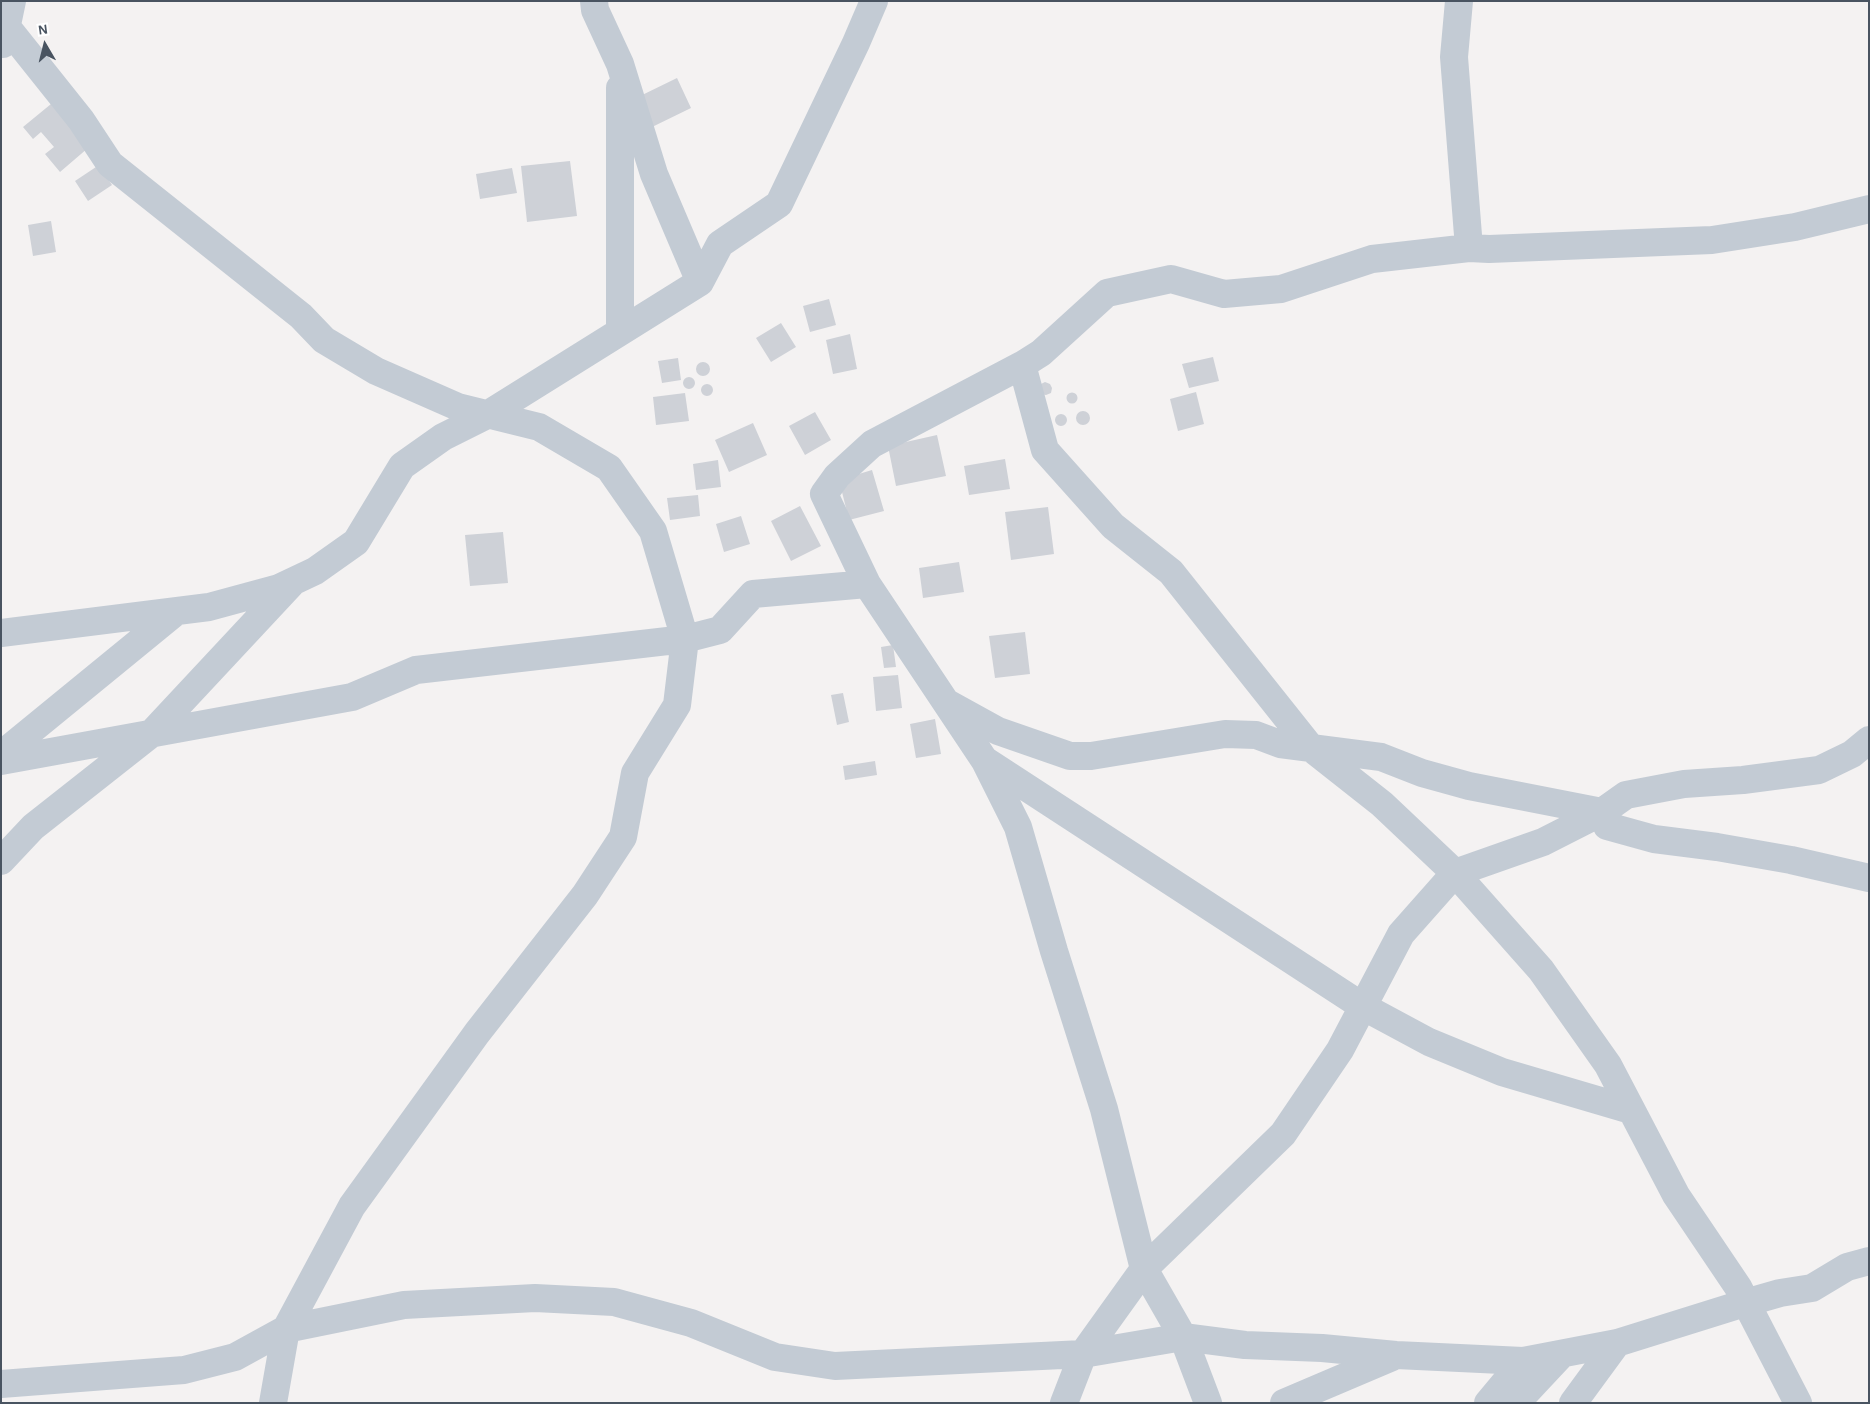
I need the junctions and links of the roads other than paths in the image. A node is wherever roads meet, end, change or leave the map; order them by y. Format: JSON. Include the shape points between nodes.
{"nodes":[{"id":1,"x":12,"y":1,"type":"edge"},
{"id":2,"x":594,"y":1,"type":"edge"},
{"id":3,"x":874,"y":1,"type":"edge"},
{"id":4,"x":1459,"y":1,"type":"edge"},
{"id":5,"x":3,"y":34,"type":"edge"},
{"id":6,"x":620,"y":64,"type":"junction"},
{"id":7,"x":1869,"y":209,"type":"edge"},
{"id":8,"x":1469,"y":248,"type":"junction"},
{"id":9,"x":700,"y":282,"type":"junction"},
{"id":10,"x":620,"y":332,"type":"junction"},
{"id":11,"x":1022,"y":365,"type":"junction"},
{"id":12,"x":486,"y":415,"type":"junction"},
{"id":13,"x":294,"y":581,"type":"junction"},
{"id":14,"x":867,"y":584,"type":"junction"},
{"id":15,"x":177,"y":611,"type":"junction"},
{"id":16,"x":1,"y":633,"type":"edge"},
{"id":17,"x":685,"y":639,"type":"junction"},
{"id":18,"x":946,"y":702,"type":"junction"},
{"id":19,"x":151,"y":734,"type":"junction"},
{"id":20,"x":1869,"y":740,"type":"edge"},
{"id":21,"x":1311,"y":748,"type":"junction"},
{"id":22,"x":1,"y":755,"type":"edge"},
{"id":23,"x":1,"y":761,"type":"edge"},
{"id":24,"x":985,"y":761,"type":"junction"},
{"id":25,"x":1602,"y":812,"type":"junction"},
{"id":26,"x":1,"y":861,"type":"edge"},
{"id":27,"x":1455,"y":873,"type":"junction"},
{"id":28,"x":1869,"y":878,"type":"edge"},
{"id":29,"x":1362,"y":1006,"type":"junction"},
{"id":30,"x":1631,"y":1110,"type":"junction"},
{"id":31,"x":1869,"y":1261,"type":"edge"},
{"id":32,"x":1144,"y":1269,"type":"junction"},
{"id":33,"x":1745,"y":1303,"type":"junction"},
{"id":34,"x":286,"y":1329,"type":"junction"},
{"id":35,"x":1183,"y":1337,"type":"junction"},
{"id":36,"x":1616,"y":1343,"type":"junction"},
{"id":37,"x":1083,"y":1354,"type":"junction"},
{"id":38,"x":1562,"y":1354,"type":"junction"},
{"id":39,"x":1396,"y":1355,"type":"junction"},
{"id":40,"x":1523,"y":1361,"type":"junction"},
{"id":41,"x":1,"y":1384,"type":"edge"},
{"id":42,"x":273,"y":1403,"type":"edge"},
{"id":43,"x":1064,"y":1403,"type":"edge"},
{"id":44,"x":1208,"y":1403,"type":"edge"},
{"id":45,"x":1284,"y":1403,"type":"edge"},
{"id":46,"x":1488,"y":1403,"type":"edge"},
{"id":47,"x":1516,"y":1403,"type":"edge"},
{"id":48,"x":1573,"y":1403,"type":"edge"},
{"id":49,"x":1798,"y":1403,"type":"edge"}],
"edges":[{"from":1,"to":5,"type":"street"},
{"from":2,"to":6,"type":"street","via":[[595,10]]},
{"from":3,"to":9,"type":"street","via":[[779,204],[720,244]]},
{"from":4,"to":8,"type":"street","via":[[1454,57]]},
{"from":5,"to":12,"type":"street","via":[[81,120],[110,164],[301,316],[320,336],[376,371],[458,407]]},
{"from":6,"to":9,"type":"street","via":[[654,174]]},
{"from":6,"to":10,"type":"street"},
{"from":7,"to":8,"type":"street","via":[[1795,227],[1712,240]]},
{"from":8,"to":11,"type":"street","via":[[1372,259],[1281,288],[1224,294],[1170,279],[1107,293]]},
{"from":9,"to":10,"type":"street"},
{"from":10,"to":12,"type":"street"},
{"from":11,"to":14,"type":"street","via":[[872,444],[824,494]]},
{"from":11,"to":21,"type":"street","via":[[1045,450],[1113,526],[1172,572]]},
{"from":12,"to":13,"type":"street","via":[[443,437],[402,466],[356,542],[315,571]]},
{"from":12,"to":17,"type":"street","via":[[539,427],[609,468],[653,531]]},
{"from":13,"to":15,"type":"street","via":[[209,607]]},
{"from":13,"to":19,"type":"street"},
{"from":14,"to":17,"type":"street","via":[[753,594],[720,630]]},
{"from":14,"to":18,"type":"street"},
{"from":15,"to":16,"type":"street"},
{"from":15,"to":22,"type":"street"},
{"from":17,"to":19,"type":"street","via":[[416,670],[352,697]]},
{"from":17,"to":34,"type":"street","via":[[677,705],[635,773],[623,837],[585,895],[477,1033],[352,1206]]},
{"from":18,"to":21,"type":"street","via":[[998,731],[1070,756],[1091,756],[1225,734],[1256,734],[1280,744]]},
{"from":18,"to":24,"type":"street"},
{"from":19,"to":23,"type":"street"},
{"from":19,"to":26,"type":"street","via":[[33,827]]},
{"from":20,"to":25,"type":"street","via":[[1852,754],[1819,770],[1684,784],[1626,794]]},
{"from":21,"to":25,"type":"street","via":[[1381,758],[1469,786]]},
{"from":21,"to":27,"type":"street","via":[[1382,804]]},
{"from":24,"to":29,"type":"street"},
{"from":24,"to":32,"type":"street","via":[[1018,827],[1104,1109]]},
{"from":25,"to":27,"type":"street","via":[[1543,842]]},
{"from":25,"to":28,"type":"street","via":[[1607,826],[1654,838],[1791,860]]},
{"from":27,"to":29,"type":"street","via":[[1401,934]]},
{"from":27,"to":30,"type":"street","via":[[1541,970],[1608,1065]]},
{"from":29,"to":30,"type":"street","via":[[1429,1042],[1502,1072]]},
{"from":29,"to":32,"type":"street","via":[[1340,1050],[1283,1134]]},
{"from":30,"to":33,"type":"street","via":[[1676,1195],[1738,1287]]},
{"from":31,"to":33,"type":"street","via":[[1847,1267],[1812,1288]]},
{"from":32,"to":35,"type":"street"},
{"from":32,"to":37,"type":"street"},
{"from":33,"to":36,"type":"street"},
{"from":33,"to":49,"type":"street"},
{"from":34,"to":37,"type":"street","via":[[404,1305],[535,1298],[614,1302],[691,1323],[775,1356],[834,1366]]},
{"from":34,"to":41,"type":"street","via":[[235,1357],[184,1370]]},
{"from":34,"to":42,"type":"street"},
{"from":35,"to":37,"type":"street"},
{"from":35,"to":39,"type":"street","via":[[1245,1345]]},
{"from":35,"to":44,"type":"street"},
{"from":36,"to":38,"type":"street"},
{"from":36,"to":48,"type":"street"},
{"from":37,"to":43,"type":"street"},
{"from":38,"to":40,"type":"street"},
{"from":38,"to":47,"type":"street"},
{"from":39,"to":40,"type":"street"},
{"from":39,"to":45,"type":"street"},
{"from":40,"to":46,"type":"street"}]}
